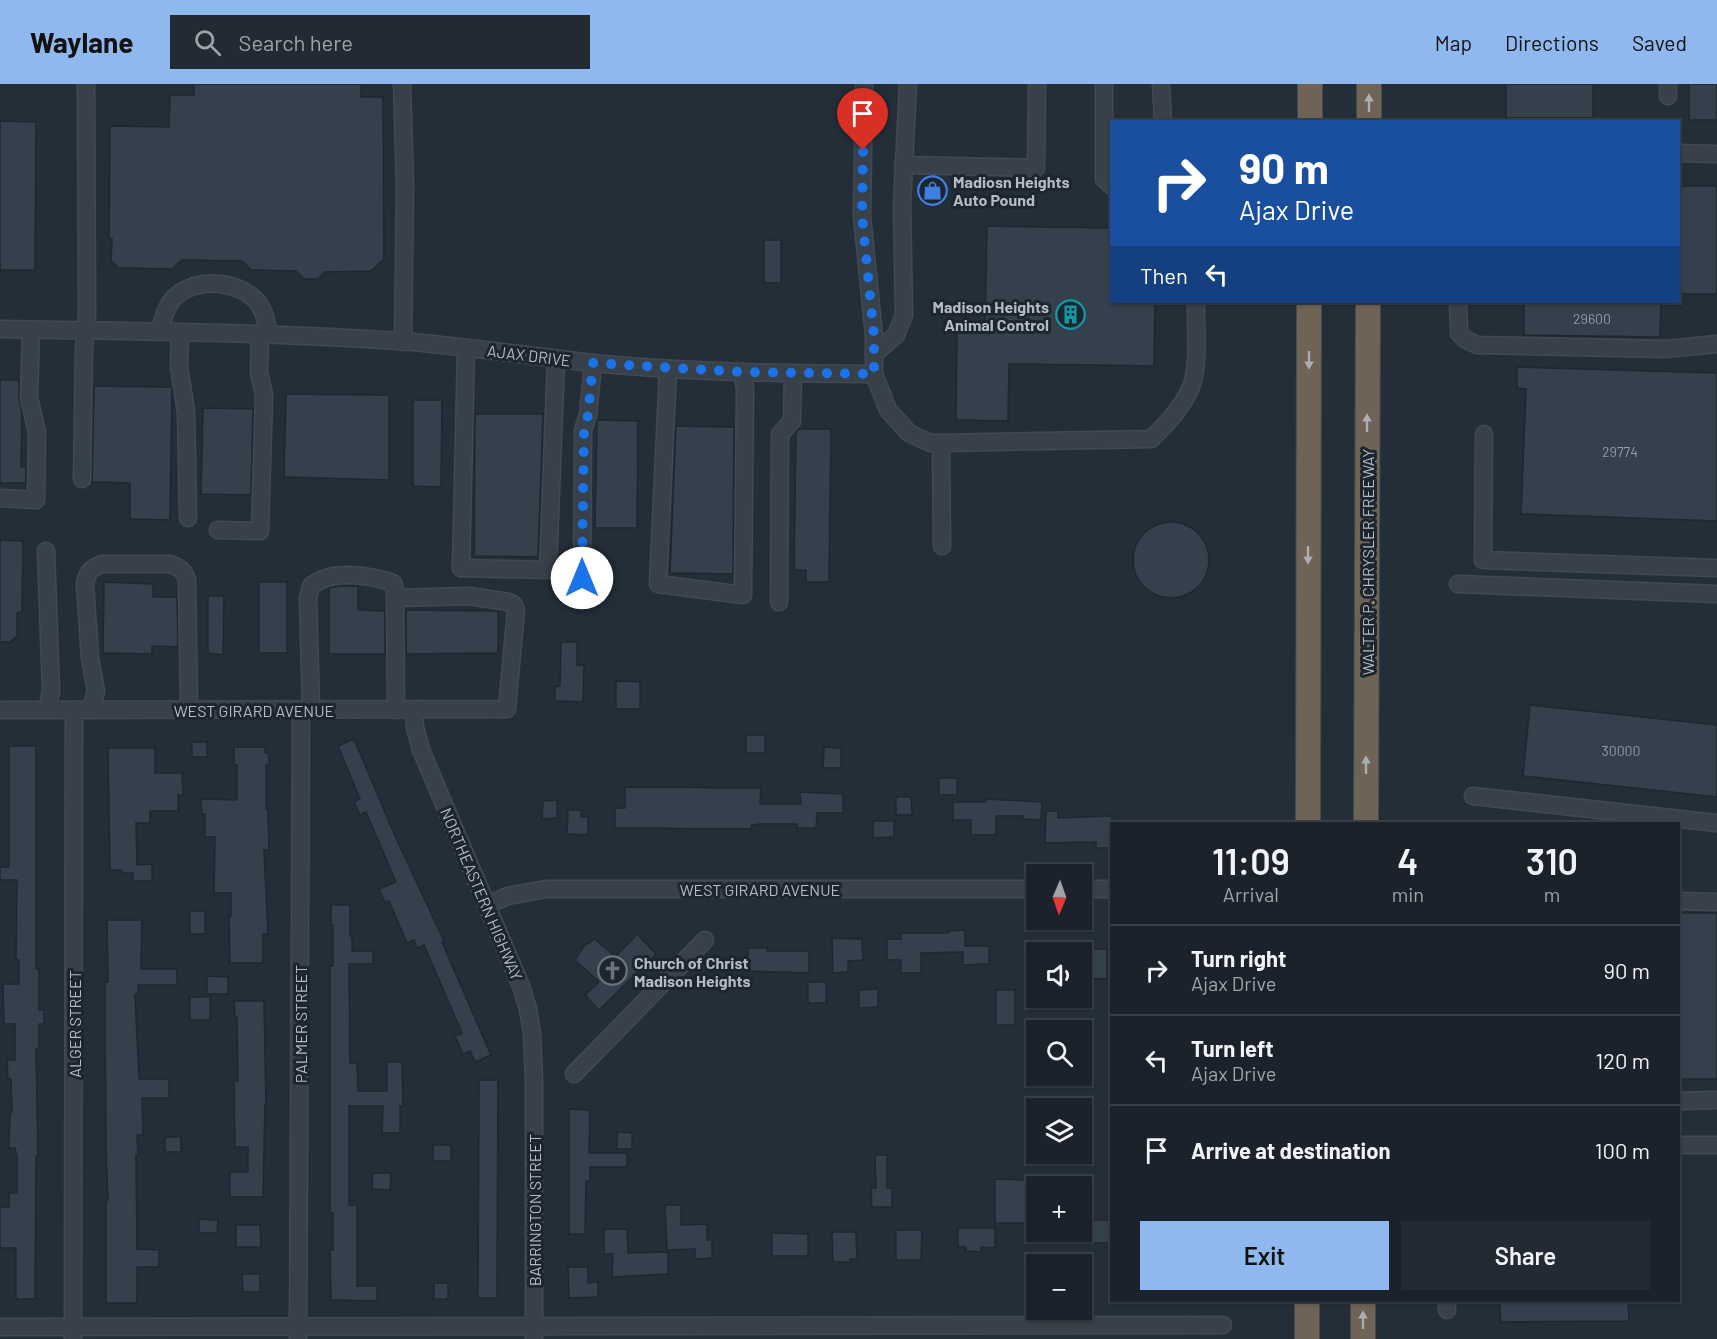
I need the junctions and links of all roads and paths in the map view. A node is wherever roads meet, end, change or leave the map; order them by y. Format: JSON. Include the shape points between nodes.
{"nodes":[{"id":1,"x":86,"y":84,"type":"edge"},
{"id":2,"x":402,"y":84,"type":"edge"},
{"id":3,"x":864,"y":84,"type":"edge"},
{"id":4,"x":908,"y":84,"type":"edge"},
{"id":5,"x":1037,"y":84,"type":"edge"},
{"id":6,"x":1104,"y":84,"type":"edge"},
{"id":7,"x":1161,"y":84,"type":"edge"},
{"id":8,"x":1310,"y":84,"type":"edge"},
{"id":9,"x":1370,"y":84,"type":"edge"},
{"id":10,"x":1163,"y":120,"type":"edge"},
{"id":11,"x":1310,"y":120,"type":"edge"},
{"id":12,"x":1369,"y":120,"type":"edge"},
{"id":13,"x":1680,"y":153,"type":"edge"},
{"id":14,"x":1717,"y":154,"type":"edge"},
{"id":15,"x":903,"y":165,"type":"junction"},
{"id":16,"x":1110,"y":184,"type":"edge"},
{"id":17,"x":1196,"y":303,"type":"edge"},
{"id":18,"x":1309,"y":303,"type":"edge"},
{"id":19,"x":1368,"y":303,"type":"edge"},
{"id":20,"x":1458,"y":303,"type":"edge"},
{"id":21,"x":0,"y":329,"type":"edge"},
{"id":22,"x":31,"y":330,"type":"junction"},
{"id":23,"x":85,"y":331,"type":"junction"},
{"id":24,"x":159,"y":332,"type":"junction"},
{"id":25,"x":180,"y":333,"type":"junction"},
{"id":26,"x":265,"y":335,"type":"junction"},
{"id":27,"x":403,"y":342,"type":"junction"},
{"id":28,"x":1717,"y":344,"type":"edge"},
{"id":29,"x":466,"y":348,"type":"junction"},
{"id":30,"x":874,"y":354,"type":"junction"},
{"id":31,"x":556,"y":358,"type":"junction"},
{"id":32,"x":593,"y":363,"type":"junction"},
{"id":33,"x":668,"y":369,"type":"junction"},
{"id":34,"x":742,"y":372,"type":"junction"},
{"id":35,"x":793,"y":374,"type":"junction"},
{"id":36,"x":874,"y":374,"type":"junction"},
{"id":37,"x":1484,"y":434,"type":"dead end"},
{"id":38,"x":941,"y":443,"type":"junction"},
{"id":39,"x":82,"y":479,"type":"dead end"},
{"id":40,"x":0,"y":498,"type":"edge"},
{"id":41,"x":188,"y":518,"type":"dead end"},
{"id":42,"x":218,"y":530,"type":"dead end"},
{"id":43,"x":942,"y":546,"type":"dead end"},
{"id":44,"x":46,"y":551,"type":"dead end"},
{"id":45,"x":1717,"y":568,"type":"edge"},
{"id":46,"x":582,"y":578,"type":"dead end"},
{"id":47,"x":1458,"y":584,"type":"dead end"},
{"id":48,"x":1717,"y":594,"type":"edge"},
{"id":49,"x":395,"y":598,"type":"junction"},
{"id":50,"x":779,"y":602,"type":"dead end"},
{"id":51,"x":306,"y":709,"type":"junction"},
{"id":52,"x":0,"y":710,"type":"edge"},
{"id":53,"x":47,"y":710,"type":"junction"},
{"id":54,"x":74,"y":710,"type":"junction"},
{"id":55,"x":91,"y":710,"type":"junction"},
{"id":56,"x":189,"y":710,"type":"junction"},
{"id":57,"x":396,"y":710,"type":"junction"},
{"id":58,"x":414,"y":710,"type":"junction"},
{"id":59,"x":1473,"y":796,"type":"dead end"},
{"id":60,"x":1645,"y":820,"type":"edge"},
{"id":61,"x":1308,"y":822,"type":"edge"},
{"id":62,"x":1366,"y":822,"type":"edge"},
{"id":63,"x":1717,"y":824,"type":"edge"},
{"id":64,"x":1026,"y":889,"type":"edge"},
{"id":65,"x":1092,"y":889,"type":"edge"},
{"id":66,"x":1110,"y":889,"type":"edge"},
{"id":67,"x":1680,"y":901,"type":"edge"},
{"id":68,"x":1717,"y":902,"type":"edge"},
{"id":69,"x":487,"y":905,"type":"junction"},
{"id":70,"x":705,"y":940,"type":"dead end"},
{"id":71,"x":574,"y":1074,"type":"dead end"},
{"id":72,"x":534,"y":1081,"type":"joint"},
{"id":73,"x":1717,"y":1100,"type":"edge"},
{"id":74,"x":1680,"y":1101,"type":"edge"},
{"id":75,"x":1680,"y":1145,"type":"edge"},
{"id":76,"x":1717,"y":1145,"type":"edge"},
{"id":77,"x":1307,"y":1302,"type":"edge"},
{"id":78,"x":1363,"y":1302,"type":"edge"},
{"id":79,"x":1223,"y":1324,"type":"dead end"},
{"id":80,"x":0,"y":1327,"type":"edge"},
{"id":81,"x":73,"y":1333,"type":"edge"},
{"id":82,"x":298,"y":1333,"type":"edge"},
{"id":83,"x":534,"y":1333,"type":"edge"},
{"id":84,"x":1307,"y":1339,"type":"edge"},
{"id":85,"x":1363,"y":1339,"type":"edge"}],
"edges":[{"from":1,"to":23,"type":"street"},
{"from":2,"to":27,"type":"street"},
{"from":3,"to":30,"type":"street","via":[[862,216]]},
{"from":4,"to":15,"type":"street"},
{"from":5,"to":15,"type":"street","via":[[1036,168]]},
{"from":6,"to":16,"type":"street","via":[[1104,179]]},
{"from":7,"to":10,"type":"street"},
{"from":8,"to":11,"type":"highway"},
{"from":12,"to":9,"type":"highway","one_way":true},
{"from":13,"to":14,"type":"street"},
{"from":15,"to":30,"type":"street","via":[[904,315],[896,335]]},
{"from":17,"to":38,"type":"street","via":[[1196,364],[1191,386],[1165,426],[1151,439]]},
{"from":18,"to":61,"type":"highway","one_way":true},
{"from":62,"to":19,"type":"highway","name":"WALTER P. CHRYSLER FREEWAY","one_way":true},
{"from":20,"to":28,"type":"street","via":[[1459,333],[1477,345],[1666,349]]},
{"from":21,"to":22,"type":"street","name":"AJAX DRIVE"},
{"from":22,"to":23,"type":"street","name":"AJAX DRIVE"},
{"from":22,"to":40,"type":"street","via":[[29,398],[37,432],[36,500]]},
{"from":23,"to":24,"type":"street","name":"AJAX DRIVE"},
{"from":23,"to":39,"type":"street"},
{"from":24,"to":25,"type":"street","name":"AJAX DRIVE"},
{"from":24,"to":26,"type":"street","via":[[173,298],[196,286],[210,284],[246,292],[259,304],[266,318]]},
{"from":25,"to":26,"type":"street","name":"AJAX DRIVE"},
{"from":25,"to":41,"type":"street"},
{"from":26,"to":27,"type":"street","name":"AJAX DRIVE"},
{"from":26,"to":42,"type":"street","via":[[259,372],[264,395],[260,531]]},
{"from":27,"to":29,"type":"street","name":"AJAX DRIVE"},
{"from":29,"to":31,"type":"street","name":"AJAX DRIVE"},
{"from":29,"to":31,"type":"street","via":[[461,568],[548,570]]},
{"from":30,"to":36,"type":"street"},
{"from":31,"to":32,"type":"street","name":"AJAX DRIVE"},
{"from":32,"to":33,"type":"street","name":"AJAX DRIVE"},
{"from":32,"to":46,"type":"street","via":[[584,430]]},
{"from":33,"to":34,"type":"street","name":"AJAX DRIVE"},
{"from":33,"to":34,"type":"street","via":[[658,585],[743,595],[746,389]]},
{"from":34,"to":35,"type":"street","name":"AJAX DRIVE"},
{"from":35,"to":36,"type":"street","name":"AJAX DRIVE"},
{"from":35,"to":50,"type":"street","via":[[792,421],[780,434]]},
{"from":36,"to":38,"type":"street","via":[[888,410],[909,433],[930,443]]},
{"from":37,"to":45,"type":"street","via":[[1482,560]]},
{"from":38,"to":43,"type":"street"},
{"from":44,"to":53,"type":"street","via":[[51,691]]},
{"from":47,"to":48,"type":"street"},
{"from":49,"to":51,"type":"street","name":"PALMER STREET","via":[[393,583],[384,580],[338,575],[311,585]]},
{"from":49,"to":57,"type":"street"},
{"from":49,"to":58,"type":"street","name":"WEST GIRARD AVENUE","via":[[469,596],[509,602],[516,610],[507,709]]},
{"from":51,"to":56,"type":"street","name":"WEST GIRARD AVENUE"},
{"from":51,"to":57,"type":"street","name":"WEST GIRARD AVENUE"},
{"from":51,"to":82,"type":"street","name":"PALMER STREET"},
{"from":52,"to":53,"type":"street","name":"WEST GIRARD AVENUE"},
{"from":53,"to":54,"type":"street","name":"WEST GIRARD AVENUE"},
{"from":54,"to":55,"type":"street","name":"WEST GIRARD AVENUE"},
{"from":54,"to":81,"type":"street","name":"ALGER STREET"},
{"from":55,"to":56,"type":"street","name":"WEST GIRARD AVENUE"},
{"from":55,"to":56,"type":"street","via":[[96,691],[90,658],[86,574],[102,564],[170,564],[179,567],[187,580]]},
{"from":57,"to":58,"type":"street","name":"WEST GIRARD AVENUE"},
{"from":58,"to":69,"type":"street","name":"NORTHEASTERN HIGHWAY","via":[[421,750]]},
{"from":59,"to":60,"type":"street"},
{"from":60,"to":63,"type":"street"},
{"from":64,"to":69,"type":"street","name":"WEST GIRARD AVENUE","via":[[546,889],[508,896]]},
{"from":65,"to":66,"type":"street"},
{"from":67,"to":68,"type":"street"},
{"from":69,"to":72,"type":"street","name":"NORTHEASTERN HIGHWAY","via":[[528,1009]]},
{"from":70,"to":71,"type":"street"},
{"from":72,"to":83,"type":"street","name":"BARRINGTON STREET"},
{"from":73,"to":74,"type":"street"},
{"from":75,"to":76,"type":"street"},
{"from":77,"to":84,"type":"highway"},
{"from":85,"to":78,"type":"highway","one_way":true},
{"from":79,"to":83,"type":"street"},
{"from":80,"to":81,"type":"street"},
{"from":81,"to":82,"type":"street"},
{"from":82,"to":83,"type":"street"}]}
